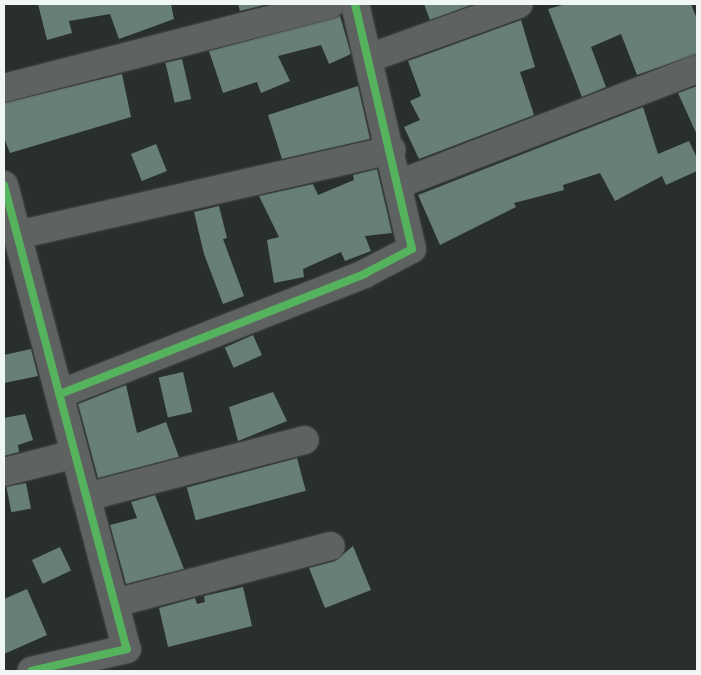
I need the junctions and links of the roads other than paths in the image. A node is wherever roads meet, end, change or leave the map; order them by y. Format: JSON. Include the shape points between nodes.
{"nodes":[{"id":1,"x":330,"y":4,"type":"edge"},
{"id":2,"x":355,"y":4,"type":"edge"},
{"id":3,"x":519,"y":4,"type":"edge"},
{"id":4,"x":369,"y":58,"type":"junction"},
{"id":5,"x":697,"y":69,"type":"edge"},
{"id":6,"x":4,"y":88,"type":"edge"},
{"id":7,"x":391,"y":150,"type":"junction"},
{"id":8,"x":399,"y":184,"type":"junction"},
{"id":9,"x":4,"y":185,"type":"edge"},
{"id":10,"x":17,"y":235,"type":"junction"},
{"id":11,"x":14,"y":271,"type":"edge"},
{"id":12,"x":60,"y":394,"type":"junction"},
{"id":13,"x":305,"y":440,"type":"dead end"},
{"id":14,"x":75,"y":454,"type":"junction"},
{"id":15,"x":4,"y":472,"type":"edge"},
{"id":16,"x":86,"y":497,"type":"junction"},
{"id":17,"x":331,"y":546,"type":"dead end"},
{"id":18,"x":115,"y":603,"type":"junction"},
{"id":19,"x":31,"y":671,"type":"edge"}],
"edges":[{"from":1,"to":6,"type":"street"},
{"from":2,"to":4,"type":"street"},
{"from":3,"to":4,"type":"street"},
{"from":4,"to":7,"type":"street"},
{"from":5,"to":8,"type":"street"},
{"from":7,"to":8,"type":"street"},
{"from":7,"to":10,"type":"street"},
{"from":8,"to":12,"type":"street","via":[[412,249],[364,274]]},
{"from":9,"to":10,"type":"street"},
{"from":10,"to":11,"type":"street"},
{"from":11,"to":12,"type":"street"},
{"from":12,"to":14,"type":"street"},
{"from":13,"to":16,"type":"street"},
{"from":14,"to":15,"type":"street"},
{"from":14,"to":16,"type":"street"},
{"from":16,"to":18,"type":"street"},
{"from":17,"to":18,"type":"street"},
{"from":18,"to":19,"type":"street","via":[[127,650]]}]}
